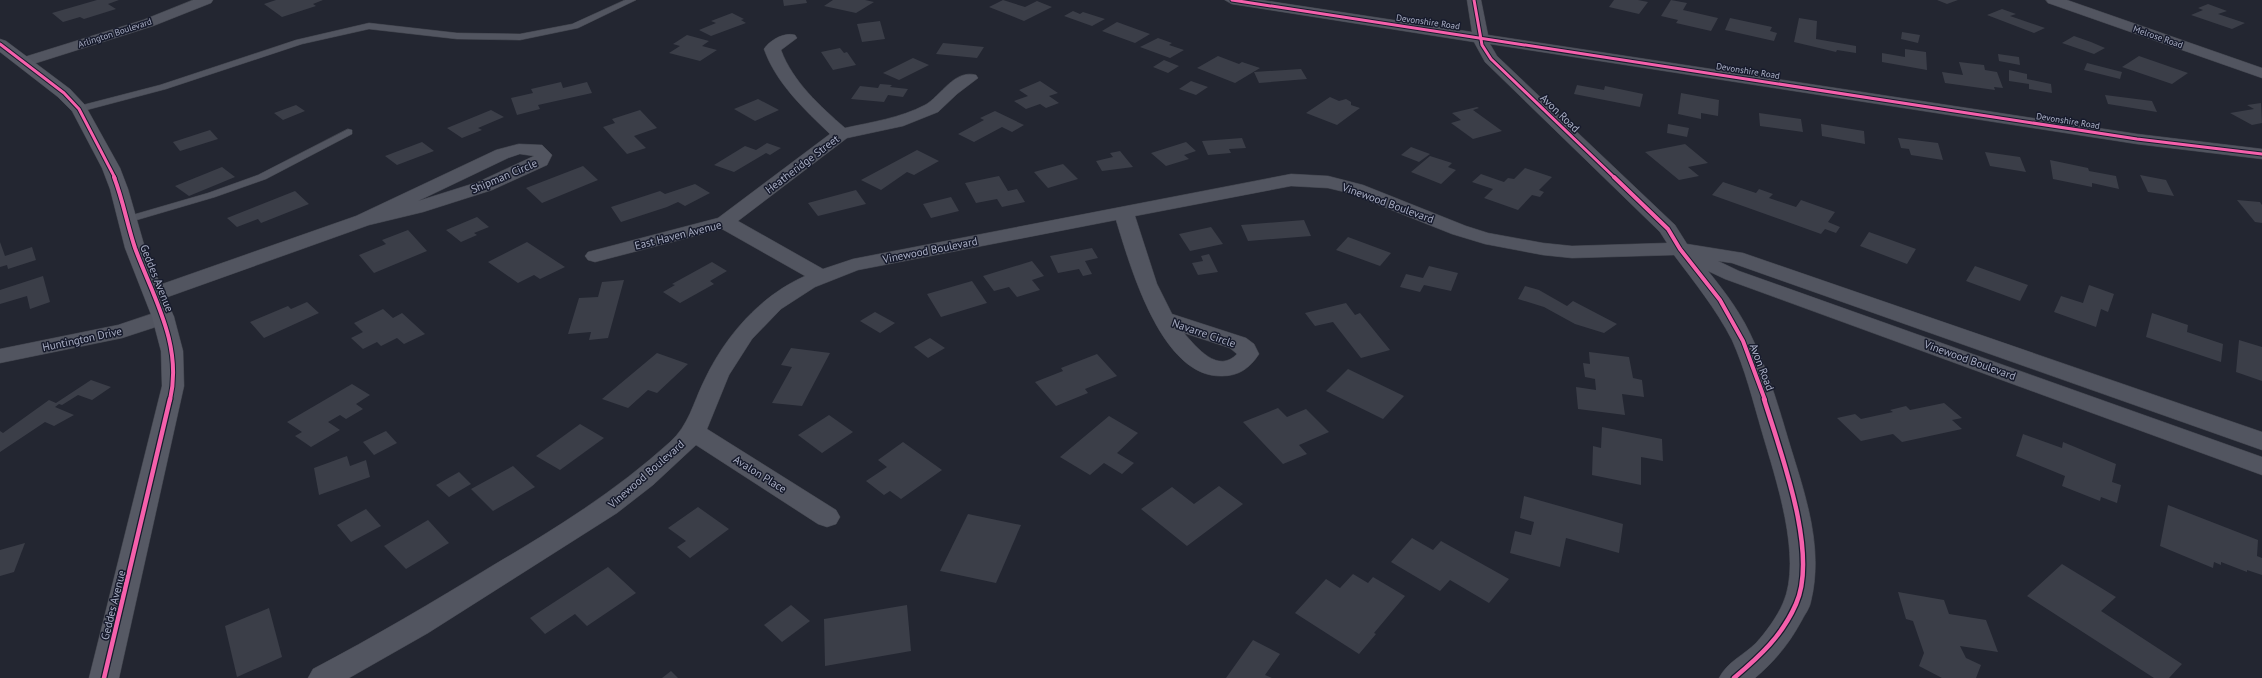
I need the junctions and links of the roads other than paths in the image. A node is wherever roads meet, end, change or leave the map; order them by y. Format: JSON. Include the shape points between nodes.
{"nodes":[{"id":1,"x":206,"y":0,"type":"edge"},
{"id":2,"x":632,"y":0,"type":"edge"},
{"id":3,"x":1232,"y":0,"type":"edge"},
{"id":4,"x":1474,"y":0,"type":"edge"},
{"id":5,"x":2053,"y":0,"type":"edge"},
{"id":6,"x":789,"y":38,"type":"dead end"},
{"id":7,"x":1481,"y":38,"type":"junction"},
{"id":8,"x":0,"y":44,"type":"edge"},
{"id":9,"x":24,"y":62,"type":"junction"},
{"id":10,"x":2262,"y":74,"type":"edge"},
{"id":11,"x":970,"y":78,"type":"dead end"},
{"id":12,"x":79,"y":109,"type":"junction"},
{"id":13,"x":348,"y":132,"type":"dead end"},
{"id":14,"x":841,"y":134,"type":"junction"},
{"id":15,"x":2262,"y":154,"type":"edge"},
{"id":16,"x":1124,"y":212,"type":"junction"},
{"id":17,"x":126,"y":220,"type":"junction"},
{"id":18,"x":363,"y":220,"type":"junction"},
{"id":19,"x":725,"y":222,"type":"junction"},
{"id":20,"x":1680,"y":250,"type":"junction"},
{"id":21,"x":595,"y":256,"type":"dead end"},
{"id":22,"x":820,"y":276,"type":"junction"},
{"id":23,"x":155,"y":294,"type":"junction"},
{"id":24,"x":163,"y":317,"type":"junction"},
{"id":25,"x":1162,"y":318,"type":"dead end"},
{"id":26,"x":6,"y":357,"type":"edge"},
{"id":27,"x":693,"y":432,"type":"junction"},
{"id":28,"x":2262,"y":441,"type":"edge"},
{"id":29,"x":2262,"y":466,"type":"edge"},
{"id":30,"x":827,"y":517,"type":"dead end"},
{"id":31,"x":1741,"y":677,"type":"edge"},
{"id":32,"x":104,"y":678,"type":"edge"},
{"id":33,"x":323,"y":678,"type":"edge"}],
"edges":[{"from":1,"to":9,"type":"street","name":"Arlington Boulevard","via":[[148,23]]},
{"from":2,"to":12,"type":"lane","via":[[575,26],[520,37],[457,36],[369,26],[299,42],[163,87]]},
{"from":3,"to":7,"type":"street","name":"Devonshire Road"},
{"from":4,"to":7,"type":"street","name":"Avon Road"},
{"from":5,"to":10,"type":"street","name":"Melrose Road"},
{"from":6,"to":14,"type":"street","via":[[772,49],[775,60],[797,88]]},
{"from":7,"to":15,"type":"street","name":"Devonshire Road","via":[[2137,139]]},
{"from":7,"to":20,"type":"street","name":"Avon Road","via":[[1482,45],[1491,59],[1668,228]]},
{"from":8,"to":9,"type":"main road","name":"Geddes Avenue"},
{"from":9,"to":12,"type":"main road","name":"Geddes Avenue","via":[[64,93]]},
{"from":11,"to":14,"type":"street","name":"Heatheridge Street","via":[[951,90],[932,108],[897,122]]},
{"from":12,"to":17,"type":"main road","name":"Geddes Avenue","via":[[111,168]]},
{"from":13,"to":17,"type":"lane","via":[[262,177],[234,188]]},
{"from":14,"to":19,"type":"street","name":"Heatheridge Street"},
{"from":16,"to":20,"type":"street","name":"Vinewood Boulevard","via":[[1291,180],[1328,182],[1356,189],[1485,238],[1572,252]]},
{"from":16,"to":22,"type":"street","name":"Vinewood Boulevard","via":[[853,265]]},
{"from":16,"to":25,"type":"street","name":"Navarre Circle","via":[[1147,288]]},
{"from":17,"to":23,"type":"main road","name":"Geddes Avenue"},
{"from":18,"to":18,"type":"street","name":"Shipman Circle","via":[[416,208],[484,186],[541,161],[543,155],[536,149],[519,149],[502,154]]},
{"from":18,"to":23,"type":"street","name":"Shipman Circle"},
{"from":19,"to":21,"type":"street","name":"East Haven Avenue"},
{"from":19,"to":22,"type":"street","name":"East Haven Avenue"},
{"from":20,"to":28,"type":"street","name":"Vinewood Boulevard","via":[[1736,257]]},
{"from":20,"to":29,"type":"street","name":"Vinewood Boulevard","via":[[1732,275]]},
{"from":20,"to":31,"type":"street","name":"Avon Road","via":[[1720,300],[1743,341],[1762,391],[1795,504],[1801,538],[1803,572],[1797,603],[1766,652]]},
{"from":22,"to":27,"type":"street","name":"Vinewood Boulevard","via":[[773,303],[755,321],[717,376]]},
{"from":23,"to":24,"type":"main road","name":"Geddes Avenue"},
{"from":24,"to":26,"type":"street","name":"Huntington Drive","via":[[122,331]]},
{"from":24,"to":32,"type":"main road","name":"Geddes Avenue","via":[[172,351],[173,386]]},
{"from":27,"to":30,"type":"street","name":"Avalon Place"},
{"from":27,"to":33,"type":"street","name":"Vinewood Boulevard","via":[[660,464],[603,511],[383,646]]}]}
